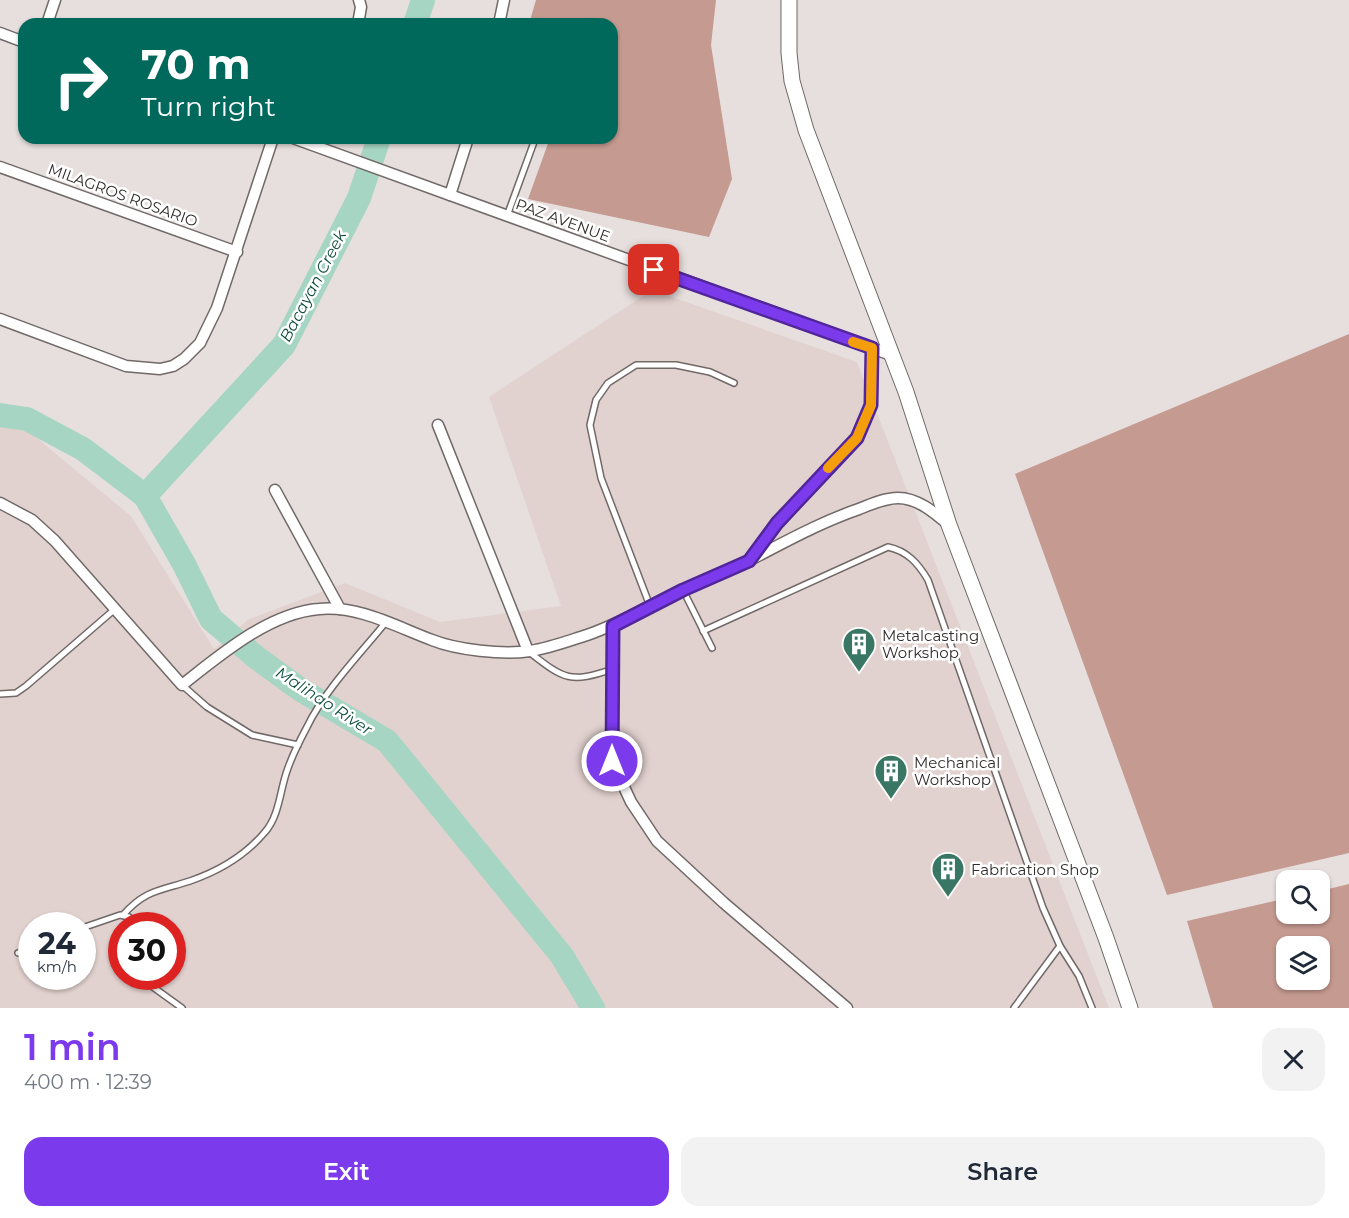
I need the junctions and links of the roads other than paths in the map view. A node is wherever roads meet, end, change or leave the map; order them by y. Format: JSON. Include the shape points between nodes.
{"nodes":[{"id":1,"x":55,"y":0,"type":"edge"},
{"id":2,"x":359,"y":0,"type":"edge"},
{"id":3,"x":504,"y":0,"type":"edge"},
{"id":4,"x":789,"y":0,"type":"edge"},
{"id":5,"x":49,"y":18,"type":"edge"},
{"id":6,"x":359,"y":18,"type":"edge"},
{"id":7,"x":500,"y":18,"type":"edge"},
{"id":8,"x":0,"y":33,"type":"edge"},
{"id":9,"x":18,"y":40,"type":"edge"},
{"id":10,"x":271,"y":144,"type":"edge"},
{"id":11,"x":309,"y":144,"type":"edge"},
{"id":12,"x":466,"y":144,"type":"edge"},
{"id":13,"x":533,"y":144,"type":"edge"},
{"id":14,"x":0,"y":166,"type":"edge"},
{"id":15,"x":450,"y":195,"type":"junction"},
{"id":16,"x":507,"y":216,"type":"junction"},
{"id":17,"x":237,"y":252,"type":"junction"},
{"id":18,"x":0,"y":319,"type":"edge"},
{"id":19,"x":872,"y":348,"type":"junction"},
{"id":20,"x":891,"y":355,"type":"junction"},
{"id":21,"x":734,"y":383,"type":"dead end"},
{"id":22,"x":438,"y":425,"type":"dead end"},
{"id":23,"x":274,"y":490,"type":"dead end"},
{"id":24,"x":0,"y":503,"type":"edge"},
{"id":25,"x":949,"y":525,"type":"junction"},
{"id":26,"x":749,"y":561,"type":"junction"},
{"id":27,"x":683,"y":590,"type":"junction"},
{"id":28,"x":651,"y":608,"type":"junction"},
{"id":29,"x":115,"y":609,"type":"junction"},
{"id":30,"x":340,"y":609,"type":"junction"},
{"id":31,"x":386,"y":622,"type":"junction"},
{"id":32,"x":613,"y":626,"type":"junction"},
{"id":33,"x":703,"y":631,"type":"junction"},
{"id":34,"x":712,"y":648,"type":"dead end"},
{"id":35,"x":528,"y":651,"type":"junction"},
{"id":36,"x":613,"y":669,"type":"junction"},
{"id":37,"x":182,"y":685,"type":"junction"},
{"id":38,"x":0,"y":694,"type":"edge"},
{"id":39,"x":298,"y":745,"type":"junction"},
{"id":40,"x":126,"y":912,"type":"edge"},
{"id":41,"x":1059,"y":946,"type":"junction"},
{"id":42,"x":157,"y":990,"type":"edge"},
{"id":43,"x":182,"y":1008,"type":"edge"},
{"id":44,"x":847,"y":1008,"type":"edge"},
{"id":45,"x":1014,"y":1008,"type":"edge"},
{"id":46,"x":1092,"y":1008,"type":"edge"},
{"id":47,"x":1130,"y":1008,"type":"edge"}],
"edges":[{"from":1,"to":5,"type":"street"},
{"from":2,"to":6,"type":"street"},
{"from":3,"to":7,"type":"street"},
{"from":4,"to":20,"type":"street","via":[[789,53],[797,102]]},
{"from":8,"to":9,"type":"street"},
{"from":10,"to":17,"type":"street"},
{"from":11,"to":15,"type":"street","name":"PAZ AVENUE"},
{"from":12,"to":15,"type":"street"},
{"from":13,"to":16,"type":"lane"},
{"from":14,"to":17,"type":"street","name":"MILAGROS ROSARIO"},
{"from":15,"to":16,"type":"street","name":"PAZ AVENUE"},
{"from":16,"to":19,"type":"street","name":"PAZ AVENUE"},
{"from":17,"to":18,"type":"street","via":[[211,324],[200,343],[173,366],[126,366]]},
{"from":19,"to":20,"type":"street","name":"PAZ AVENUE"},
{"from":19,"to":26,"type":"street","via":[[871,405],[857,438],[777,523]]},
{"from":20,"to":25,"type":"street"},
{"from":21,"to":28,"type":"lane","via":[[710,372],[676,365],[636,364],[608,383],[596,400],[590,425],[601,478]]},
{"from":22,"to":35,"type":"street"},
{"from":23,"to":30,"type":"street"},
{"from":24,"to":29,"type":"street","via":[[32,520],[55,541]]},
{"from":25,"to":26,"type":"street","via":[[915,501],[883,500],[823,522]]},
{"from":25,"to":47,"type":"street"},
{"from":26,"to":27,"type":"street"},
{"from":27,"to":28,"type":"street"},
{"from":27,"to":33,"type":"lane"},
{"from":28,"to":32,"type":"street"},
{"from":29,"to":37,"type":"street"},
{"from":29,"to":38,"type":"lane","via":[[26,686],[16,693]]},
{"from":30,"to":31,"type":"street"},
{"from":30,"to":37,"type":"street","via":[[300,612],[262,627]]},
{"from":31,"to":35,"type":"street","via":[[435,642],[476,651]]},
{"from":31,"to":39,"type":"lane","via":[[334,685]]},
{"from":32,"to":35,"type":"street"},
{"from":32,"to":36,"type":"street"},
{"from":33,"to":34,"type":"lane"},
{"from":33,"to":41,"type":"lane","via":[[888,547],[906,554],[928,580]]},
{"from":35,"to":36,"type":"lane","via":[[558,674],[589,677]]},
{"from":36,"to":44,"type":"street","via":[[612,761],[631,802],[657,841]]},
{"from":37,"to":39,"type":"lane","via":[[252,735]]},
{"from":39,"to":40,"type":"lane","via":[[277,808],[268,828],[254,844],[230,864],[147,894]]},
{"from":41,"to":45,"type":"lane"},
{"from":41,"to":46,"type":"lane"},
{"from":42,"to":43,"type":"lane"}]}
